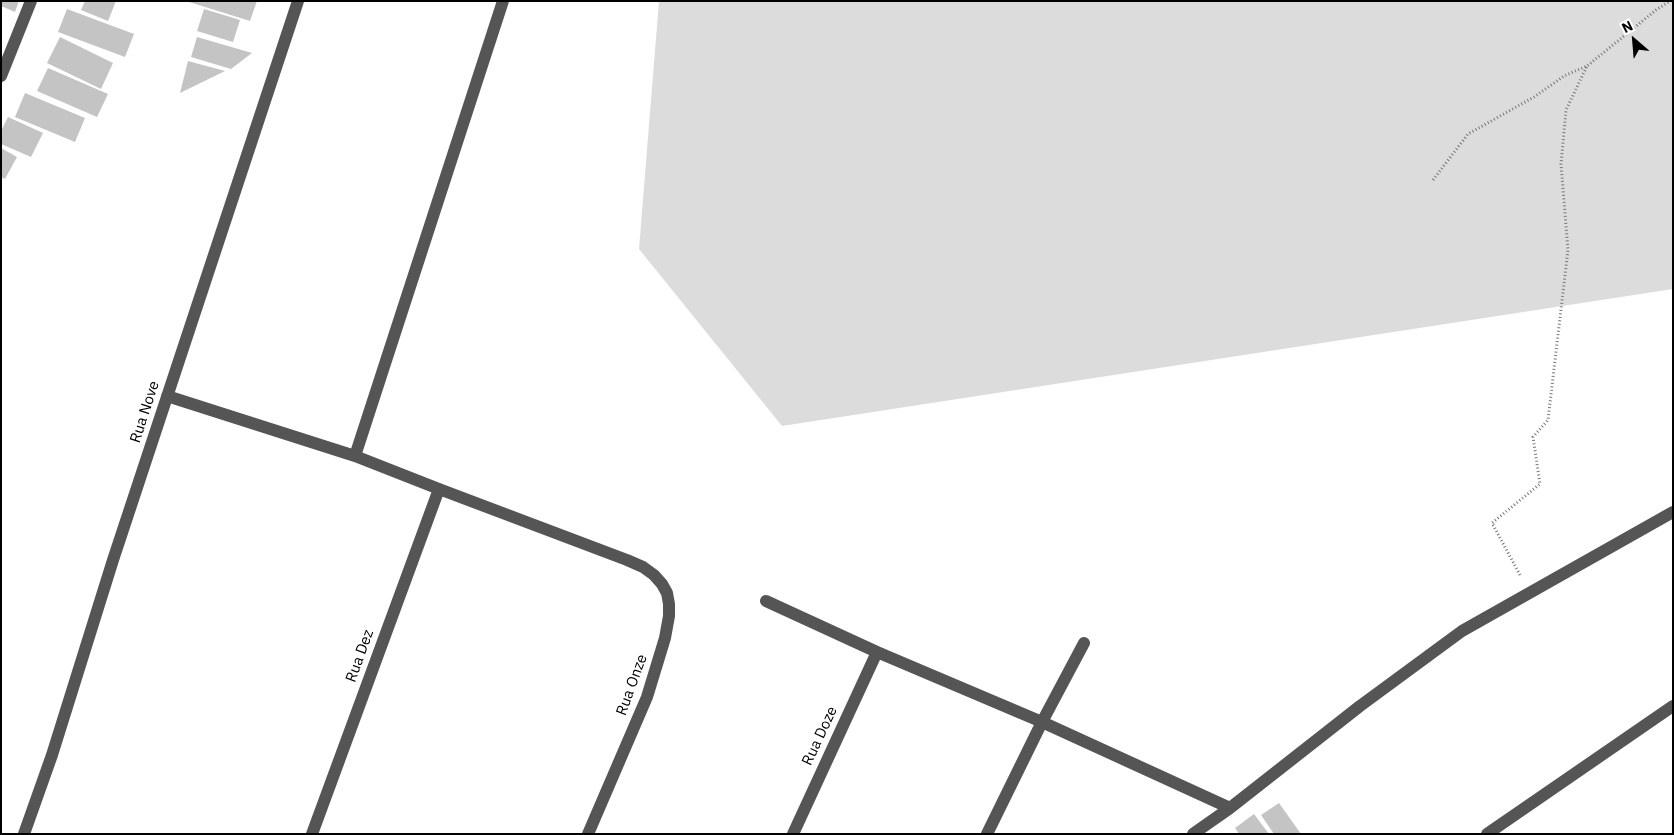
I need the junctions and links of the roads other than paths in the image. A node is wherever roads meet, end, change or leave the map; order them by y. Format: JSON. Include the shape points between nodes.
{"nodes":[{"id":1,"x":31,"y":1,"type":"edge"},
{"id":2,"x":298,"y":1,"type":"edge"},
{"id":3,"x":503,"y":1,"type":"edge"},
{"id":4,"x":1,"y":76,"type":"edge"},
{"id":5,"x":167,"y":396,"type":"junction"},
{"id":6,"x":355,"y":456,"type":"junction"},
{"id":7,"x":439,"y":489,"type":"junction"},
{"id":8,"x":1673,"y":512,"type":"edge"},
{"id":9,"x":766,"y":601,"type":"dead end"},
{"id":10,"x":1084,"y":643,"type":"dead end"},
{"id":11,"x":877,"y":652,"type":"junction"},
{"id":12,"x":1673,"y":706,"type":"edge"},
{"id":13,"x":1042,"y":722,"type":"junction"},
{"id":14,"x":1230,"y":808,"type":"junction"},
{"id":15,"x":24,"y":834,"type":"edge"},
{"id":16,"x":312,"y":834,"type":"edge"},
{"id":17,"x":588,"y":834,"type":"edge"},
{"id":18,"x":793,"y":834,"type":"edge"},
{"id":19,"x":987,"y":834,"type":"edge"},
{"id":20,"x":1194,"y":834,"type":"edge"},
{"id":21,"x":1487,"y":834,"type":"edge"}],
"edges":[{"from":1,"to":4,"type":"street"},
{"from":2,"to":5,"type":"street","name":"Rua Nove"},
{"from":3,"to":6,"type":"street"},
{"from":5,"to":6,"type":"street","name":"Rua Onze"},
{"from":5,"to":15,"type":"street","name":"Rua Nove"},
{"from":6,"to":7,"type":"street","name":"Rua Onze"},
{"from":7,"to":16,"type":"street","name":"Rua Dez"},
{"from":7,"to":17,"type":"street","name":"Rua Onze","via":[[643,567],[654,575],[667,593],[669,616],[665,638],[647,697]]},
{"from":8,"to":14,"type":"street","via":[[1462,631]]},
{"from":9,"to":11,"type":"street"},
{"from":10,"to":13,"type":"street"},
{"from":11,"to":13,"type":"street"},
{"from":11,"to":18,"type":"street","name":"Rua Doze"},
{"from":12,"to":21,"type":"street"},
{"from":13,"to":14,"type":"street"},
{"from":13,"to":19,"type":"street"},
{"from":14,"to":20,"type":"street"}]}
